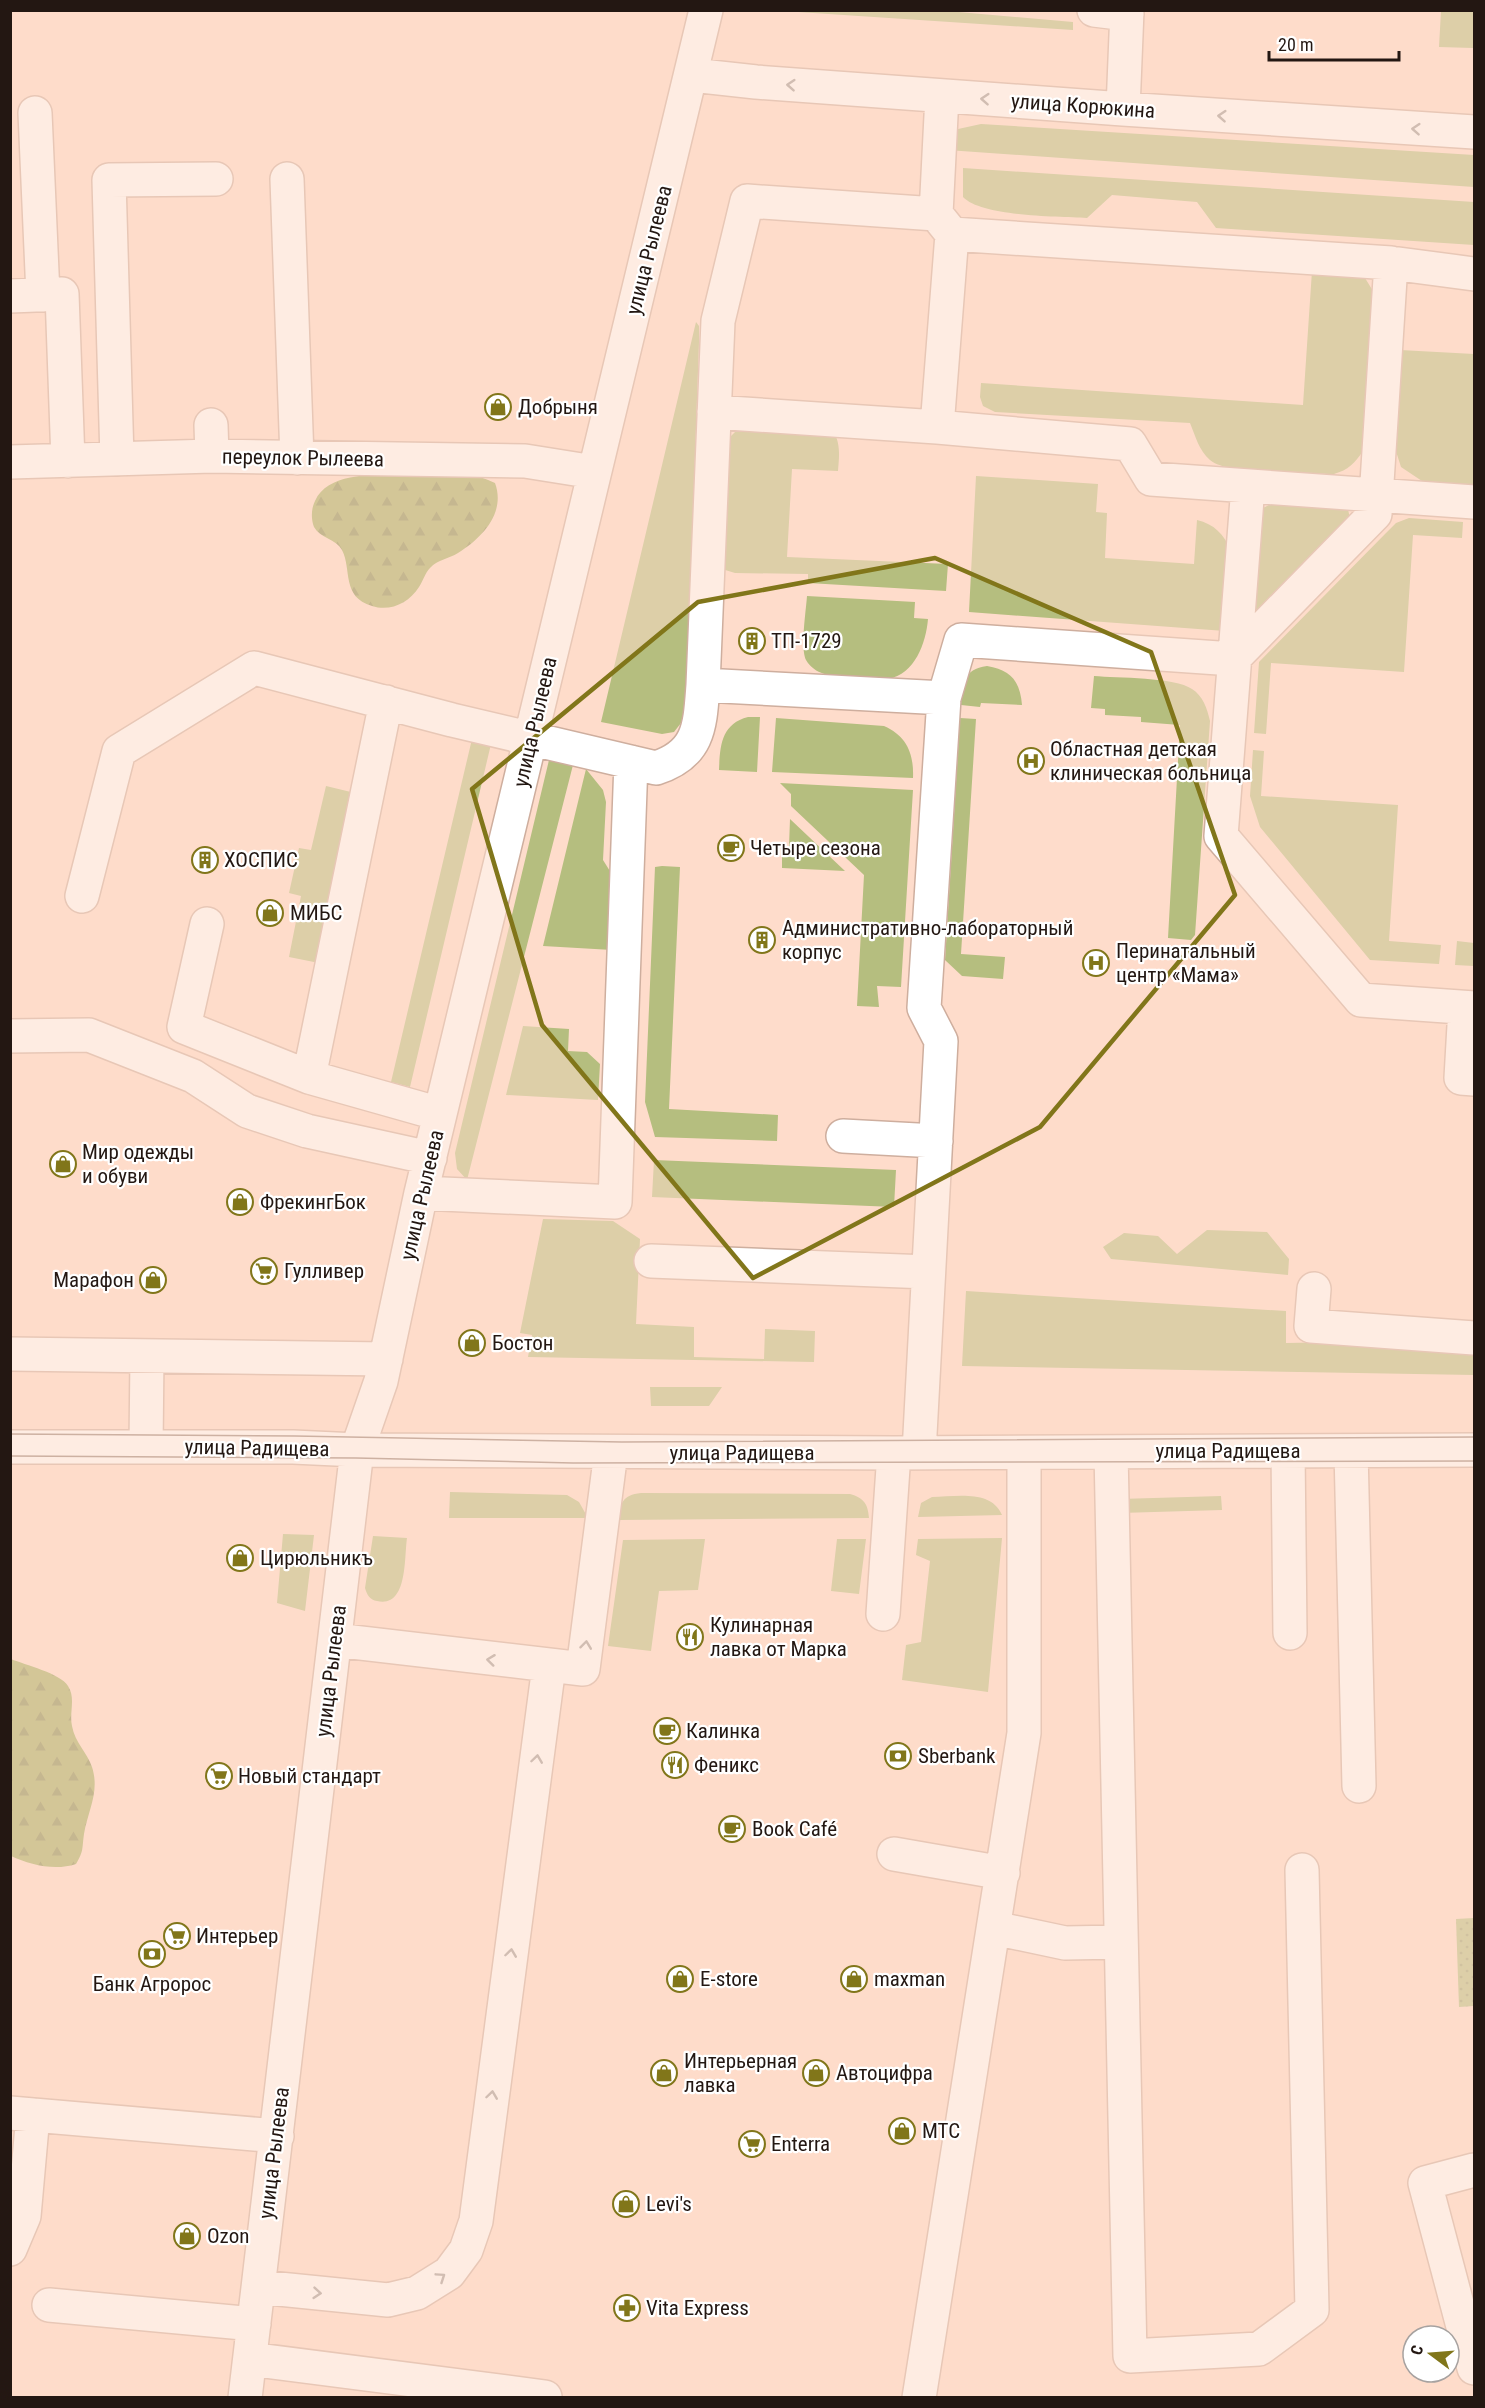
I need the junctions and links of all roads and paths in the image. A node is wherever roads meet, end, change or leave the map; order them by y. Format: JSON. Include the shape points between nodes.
{"nodes":[{"id":1,"x":706,"y":10,"type":"edge"},
{"id":2,"x":1094,"y":10,"type":"edge"},
{"id":3,"x":1127,"y":12,"type":"edge"},
{"id":4,"x":692,"y":75,"type":"junction"},
{"id":5,"x":942,"y":96,"type":"junction"},
{"id":6,"x":1122,"y":109,"type":"junction"},
{"id":7,"x":35,"y":113,"type":"dead end"},
{"id":8,"x":1474,"y":132,"type":"edge"},
{"id":9,"x":216,"y":178,"type":"dead end"},
{"id":10,"x":286,"y":178,"type":"dead end"},
{"id":11,"x":944,"y":224,"type":"junction"},
{"id":12,"x":1391,"y":263,"type":"junction"},
{"id":13,"x":1474,"y":274,"type":"edge"},
{"id":14,"x":43,"y":295,"type":"junction"},
{"id":15,"x":10,"y":296,"type":"edge"},
{"id":16,"x":714,"y":412,"type":"junction"},
{"id":17,"x":938,"y":427,"type":"junction"},
{"id":18,"x":297,"y":458,"type":"junction"},
{"id":19,"x":117,"y":459,"type":"junction"},
{"id":20,"x":68,"y":460,"type":"junction"},
{"id":21,"x":10,"y":462,"type":"edge"},
{"id":22,"x":594,"y":472,"type":"junction"},
{"id":23,"x":1248,"y":486,"type":"junction"},
{"id":24,"x":1377,"y":495,"type":"junction"},
{"id":25,"x":1474,"y":501,"type":"edge"},
{"id":26,"x":1233,"y":659,"type":"junction"},
{"id":27,"x":703,"y":685,"type":"junction"},
{"id":28,"x":944,"y":699,"type":"junction"},
{"id":29,"x":386,"y":702,"type":"junction"},
{"id":30,"x":531,"y":739,"type":"junction"},
{"id":31,"x":632,"y":762,"type":"junction"},
{"id":32,"x":82,"y":896,"type":"dead end"},
{"id":33,"x":207,"y":924,"type":"dead end"},
{"id":34,"x":1470,"y":1008,"type":"edge"},
{"id":35,"x":10,"y":1036,"type":"edge"},
{"id":36,"x":309,"y":1077,"type":"junction"},
{"id":37,"x":1474,"y":1079,"type":"edge"},
{"id":38,"x":440,"y":1114,"type":"junction"},
{"id":39,"x":843,"y":1136,"type":"dead end"},
{"id":40,"x":936,"y":1142,"type":"junction"},
{"id":41,"x":430,"y":1158,"type":"junction"},
{"id":42,"x":421,"y":1193,"type":"junction"},
{"id":43,"x":651,"y":1261,"type":"dead end"},
{"id":44,"x":928,"y":1272,"type":"junction"},
{"id":45,"x":1314,"y":1289,"type":"dead end"},
{"id":46,"x":1474,"y":1338,"type":"edge"},
{"id":47,"x":10,"y":1354,"type":"edge"},
{"id":48,"x":147,"y":1356,"type":"junction"},
{"id":49,"x":386,"y":1359,"type":"junction"},
{"id":50,"x":146,"y":1446,"type":"junction"},
{"id":51,"x":10,"y":1447,"type":"edge"},
{"id":52,"x":357,"y":1450,"type":"junction"},
{"id":53,"x":1474,"y":1450,"type":"edge"},
{"id":54,"x":1288,"y":1451,"type":"junction"},
{"id":55,"x":1351,"y":1451,"type":"junction"},
{"id":56,"x":611,"y":1452,"type":"junction"},
{"id":57,"x":1111,"y":1452,"type":"junction"},
{"id":58,"x":907,"y":1453,"type":"junction"},
{"id":59,"x":1024,"y":1453,"type":"junction"},
{"id":60,"x":883,"y":1614,"type":"dead end"},
{"id":61,"x":1290,"y":1633,"type":"dead end"},
{"id":62,"x":334,"y":1640,"type":"junction"},
{"id":63,"x":549,"y":1666,"type":"junction"},
{"id":64,"x":1359,"y":1786,"type":"dead end"},
{"id":65,"x":894,"y":1854,"type":"dead end"},
{"id":66,"x":1302,"y":1870,"type":"dead end"},
{"id":67,"x":1003,"y":1873,"type":"junction"},
{"id":68,"x":994,"y":1928,"type":"junction"},
{"id":69,"x":1121,"y":1942,"type":"junction"},
{"id":70,"x":22,"y":2114,"type":"edge"},
{"id":71,"x":277,"y":2136,"type":"junction"},
{"id":72,"x":1474,"y":2170,"type":"edge"},
{"id":73,"x":10,"y":2249,"type":"edge"},
{"id":74,"x":259,"y":2287,"type":"junction"},
{"id":75,"x":49,"y":2305,"type":"dead end"},
{"id":76,"x":254,"y":2324,"type":"junction"},
{"id":77,"x":250,"y":2359,"type":"junction"},
{"id":78,"x":1474,"y":2368,"type":"edge"},
{"id":79,"x":435,"y":2390,"type":"edge"},
{"id":80,"x":514,"y":2395,"type":"edge"},
{"id":81,"x":245,"y":2397,"type":"edge"},
{"id":82,"x":545,"y":2397,"type":"edge"},
{"id":83,"x":919,"y":2397,"type":"edge"}],
"edges":[{"from":1,"to":4,"type":"street","name":"улица Рылеева"},
{"from":2,"to":3,"type":"street"},
{"from":3,"to":6,"type":"street"},
{"from":5,"to":4,"type":"street","name":"улица Корюкина","one_way":true},
{"from":4,"to":22,"type":"street","name":"улица Рылеева"},
{"from":6,"to":5,"type":"street","name":"улица Корюкина","one_way":true},
{"from":5,"to":11,"type":"street"},
{"from":8,"to":6,"type":"street","name":"улица Корюкина","one_way":true},
{"from":7,"to":14,"type":"street"},
{"from":9,"to":19,"type":"street","via":[[109,180]]},
{"from":10,"to":18,"type":"street"},
{"from":11,"to":12,"type":"street"},
{"from":11,"to":16,"type":"street","via":[[747,201],[718,321]]},
{"from":11,"to":17,"type":"street"},
{"from":12,"to":13,"type":"street"},
{"from":12,"to":24,"type":"street"},
{"from":14,"to":15,"type":"street"},
{"from":14,"to":20,"type":"street","via":[[62,294]]},
{"from":16,"to":17,"type":"street"},
{"from":16,"to":27,"type":"street"},
{"from":17,"to":23,"type":"street","via":[[1130,444],[1151,479]]},
{"from":18,"to":19,"type":"street","name":"переулок Рылеева","via":[[211,440]]},
{"from":18,"to":22,"type":"street","name":"переулок Рылеева","via":[[525,462]]},
{"from":19,"to":20,"type":"street","name":"переулок Рылеева"},
{"from":20,"to":21,"type":"street","name":"переулок Рылеева"},
{"from":22,"to":30,"type":"street","name":"улица Рылеева"},
{"from":23,"to":24,"type":"street"},
{"from":23,"to":26,"type":"street"},
{"from":24,"to":25,"type":"street"},
{"from":24,"to":26,"type":"street","via":[[1375,514]]},
{"from":26,"to":28,"type":"street","via":[[961,640]]},
{"from":26,"to":34,"type":"street","via":[[1221,836],[1361,1000]]},
{"from":27,"to":28,"type":"street"},
{"from":27,"to":31,"type":"street","via":[[696,738],[685,753],[656,768]]},
{"from":28,"to":40,"type":"street","via":[[924,1008],[941,1041]]},
{"from":29,"to":30,"type":"street"},
{"from":29,"to":32,"type":"street","via":[[254,668],[119,751]]},
{"from":29,"to":36,"type":"street"},
{"from":30,"to":31,"type":"street"},
{"from":30,"to":38,"type":"street","name":"улица Рылеева"},
{"from":31,"to":42,"type":"street","via":[[615,1202]]},
{"from":33,"to":36,"type":"street","via":[[184,1028]]},
{"from":34,"to":37,"type":"street","via":[[1461,1078]]},
{"from":35,"to":41,"type":"street","via":[[89,1035],[192,1076],[247,1111],[307,1131]]},
{"from":36,"to":38,"type":"street"},
{"from":38,"to":41,"type":"street","name":"улица Рылеева"},
{"from":39,"to":40,"type":"street"},
{"from":40,"to":44,"type":"street"},
{"from":41,"to":42,"type":"street","name":"улица Рылеева"},
{"from":42,"to":49,"type":"street","name":"улица Рылеева"},
{"from":43,"to":44,"type":"street"},
{"from":44,"to":58,"type":"street"},
{"from":45,"to":46,"type":"street","via":[[1311,1326]]},
{"from":47,"to":48,"type":"street"},
{"from":48,"to":49,"type":"street"},
{"from":48,"to":50,"type":"street"},
{"from":49,"to":52,"type":"street","name":"улица Рылеева"},
{"from":50,"to":51,"type":"street","name":"улица Радищева"},
{"from":50,"to":52,"type":"street","name":"улица Радищева"},
{"from":52,"to":56,"type":"street","name":"улица Радищева"},
{"from":52,"to":62,"type":"street","name":"улица Рылеева"},
{"from":53,"to":55,"type":"street","name":"улица Радищева"},
{"from":54,"to":55,"type":"street","name":"улица Радищева"},
{"from":54,"to":57,"type":"street","name":"улица Радищева"},
{"from":54,"to":61,"type":"street"},
{"from":55,"to":64,"type":"street"},
{"from":56,"to":58,"type":"street","name":"улица Радищева"},
{"from":63,"to":56,"type":"street","one_way":true,"via":[[583,1669]]},
{"from":57,"to":59,"type":"street","name":"улица Радищева"},
{"from":57,"to":69,"type":"street"},
{"from":58,"to":59,"type":"street","name":"улица Радищева"},
{"from":58,"to":60,"type":"street"},
{"from":59,"to":67,"type":"street","via":[[1024,1733]]},
{"from":63,"to":62,"type":"street","one_way":true},
{"from":62,"to":71,"type":"street","name":"улица Рылеева"},
{"from":74,"to":63,"type":"street","one_way":true,"via":[[388,2300],[417,2293],[449,2273],[466,2250],[476,2221]]},
{"from":65,"to":67,"type":"street"},
{"from":66,"to":69,"type":"street","via":[[1312,2310],[1259,2349],[1130,2356]]},
{"from":67,"to":68,"type":"street"},
{"from":68,"to":69,"type":"street","via":[[1065,1943]]},
{"from":68,"to":83,"type":"street"},
{"from":70,"to":71,"type":"street"},
{"from":70,"to":73,"type":"street","via":[[24,2216]]},
{"from":71,"to":74,"type":"street","name":"улица Рылеева"},
{"from":72,"to":78,"type":"street","via":[[1425,2183]]},
{"from":74,"to":76,"type":"street","name":"улица Рылеева"},
{"from":75,"to":76,"type":"street"},
{"from":76,"to":77,"type":"street","name":"улица Рылеева"},
{"from":77,"to":79,"type":"street"},
{"from":77,"to":81,"type":"street","name":"улица Рылеева"},
{"from":79,"to":80,"type":"street"},
{"from":80,"to":82,"type":"street"}]}
